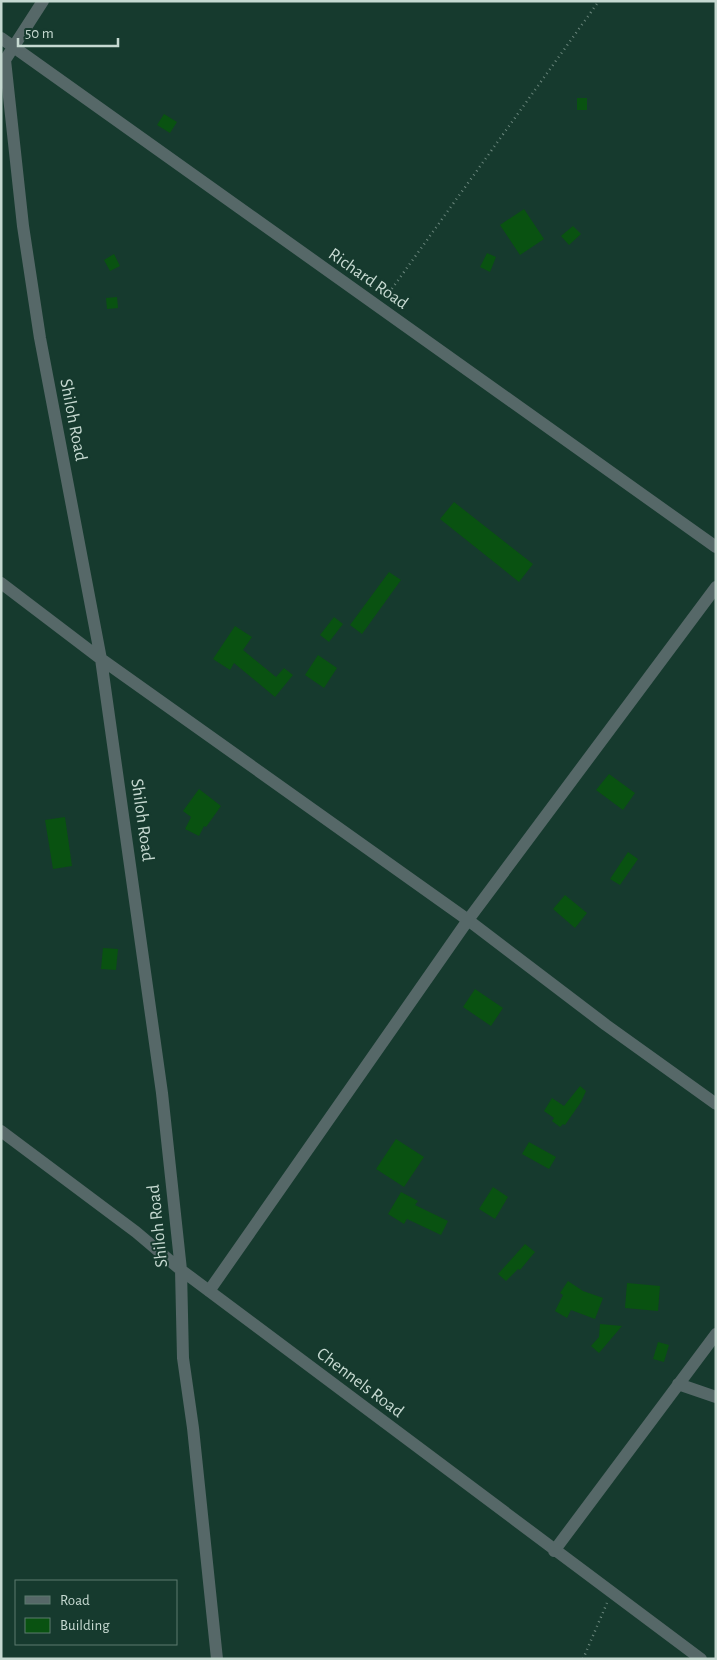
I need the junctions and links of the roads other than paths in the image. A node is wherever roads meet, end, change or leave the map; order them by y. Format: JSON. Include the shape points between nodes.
{"nodes":[{"id":1,"x":43,"y":1,"type":"edge"},
{"id":2,"x":1,"y":38,"type":"edge"},
{"id":3,"x":13,"y":47,"type":"junction"},
{"id":4,"x":716,"y":548,"type":"edge"},
{"id":5,"x":1,"y":583,"type":"edge"},
{"id":6,"x":716,"y":587,"type":"edge"},
{"id":7,"x":101,"y":660,"type":"junction"},
{"id":8,"x":468,"y":920,"type":"junction"},
{"id":9,"x":716,"y":1104,"type":"edge"},
{"id":10,"x":1,"y":1131,"type":"edge"},
{"id":11,"x":181,"y":1270,"type":"junction"},
{"id":12,"x":209,"y":1291,"type":"junction"},
{"id":13,"x":716,"y":1334,"type":"edge"},
{"id":14,"x":678,"y":1384,"type":"junction"},
{"id":15,"x":716,"y":1397,"type":"edge"},
{"id":16,"x":554,"y":1551,"type":"junction"},
{"id":17,"x":217,"y":1659,"type":"edge"},
{"id":18,"x":701,"y":1659,"type":"edge"}],
"edges":[{"from":1,"to":3,"type":"street","name":"Shiloh Road"},
{"from":2,"to":3,"type":"street","name":"Richard Road"},
{"from":3,"to":4,"type":"street","name":"Richard Road"},
{"from":3,"to":7,"type":"street","name":"Shiloh Road","via":[[5,60],[23,226],[40,338]]},
{"from":5,"to":7,"type":"street"},
{"from":6,"to":8,"type":"street"},
{"from":7,"to":8,"type":"street"},
{"from":7,"to":11,"type":"street","name":"Shiloh Road","via":[[162,1093]]},
{"from":8,"to":9,"type":"street"},
{"from":8,"to":12,"type":"street"},
{"from":10,"to":11,"type":"street","name":"Chennels Road","via":[[136,1232]]},
{"from":11,"to":12,"type":"street","name":"Chennels Road"},
{"from":11,"to":17,"type":"street","name":"Shiloh Road","via":[[183,1358]]},
{"from":12,"to":16,"type":"street","name":"Chennels Road"},
{"from":13,"to":14,"type":"street"},
{"from":14,"to":15,"type":"street"},
{"from":14,"to":16,"type":"street"},
{"from":16,"to":18,"type":"street","name":"Chennels Road"}]}
